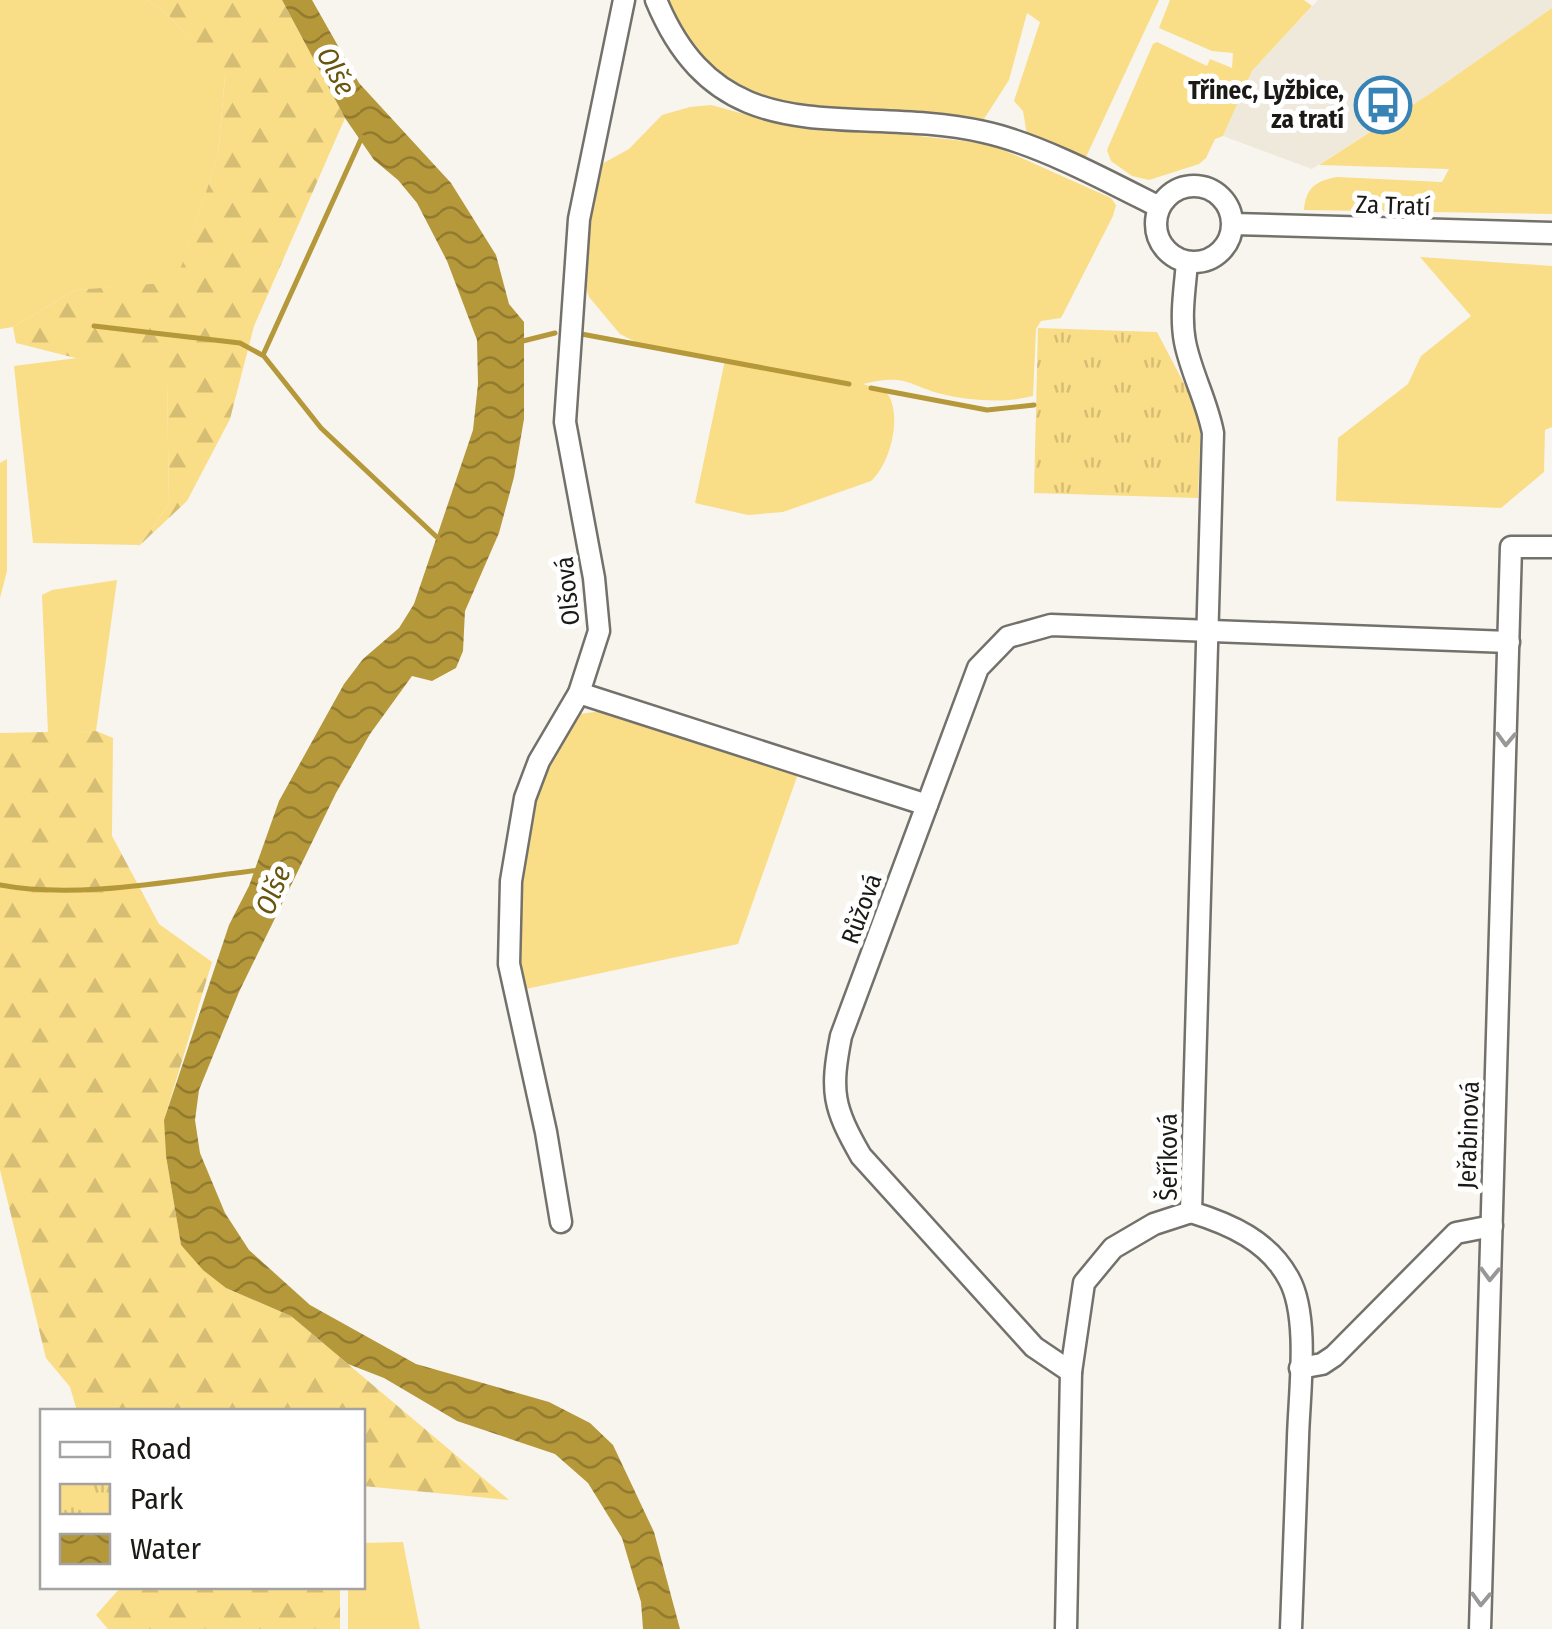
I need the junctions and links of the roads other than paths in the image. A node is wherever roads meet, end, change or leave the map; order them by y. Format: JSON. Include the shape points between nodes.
{"nodes":[{"id":1,"x":624,"y":0,"type":"edge"},
{"id":2,"x":656,"y":0,"type":"edge"},
{"id":3,"x":1159,"y":208,"type":"junction"},
{"id":4,"x":1233,"y":224,"type":"junction"},
{"id":5,"x":1552,"y":234,"type":"edge"},
{"id":6,"x":1187,"y":262,"type":"junction"},
{"id":7,"x":1552,"y":547,"type":"edge"},
{"id":8,"x":1208,"y":631,"type":"junction"},
{"id":9,"x":1509,"y":642,"type":"junction"},
{"id":10,"x":579,"y":693,"type":"junction"},
{"id":11,"x":927,"y":804,"type":"junction"},
{"id":12,"x":1191,"y":1212,"type":"junction"},
{"id":13,"x":560,"y":1222,"type":"dead end"},
{"id":14,"x":1492,"y":1226,"type":"junction"},
{"id":15,"x":1300,"y":1368,"type":"junction"},
{"id":16,"x":1071,"y":1372,"type":"junction"},
{"id":17,"x":1066,"y":1629,"type":"edge"},
{"id":18,"x":1292,"y":1629,"type":"edge"},
{"id":19,"x":1480,"y":1629,"type":"edge"}],
"edges":[{"from":1,"to":10,"type":"street","name":"Olšová","via":[[579,218],[570,335],[565,422],[599,631]]},
{"from":2,"to":3,"type":"street","via":[[696,68],[748,104],[986,132]]},
{"from":3,"to":4,"type":"street","via":[[1175,190],[1199,186],[1222,198]]},
{"from":3,"to":6,"type":"street","via":[[1157,235]]},
{"from":4,"to":5,"type":"street","name":"Za Tratí"},
{"from":4,"to":6,"type":"street","via":[[1219,254]]},
{"from":6,"to":8,"type":"street","via":[[1185,342],[1213,433]]},
{"from":7,"to":9,"type":"street","name":"Jeřabinová","via":[[1511,547]]},
{"from":8,"to":9,"type":"street","name":"Růžová"},
{"from":8,"to":11,"type":"street","name":"Růžová","via":[[1051,626],[1008,638],[978,668]]},
{"from":8,"to":12,"type":"street","name":"Šeříková"},
{"from":9,"to":14,"type":"street","name":"Jeřabinová","one_way":true},
{"from":10,"to":11,"type":"street"},
{"from":10,"to":13,"type":"street","name":"Olšová","via":[[525,798],[511,881],[509,964]]},
{"from":11,"to":16,"type":"street","name":"Růžová","via":[[842,1036],[834,1076],[840,1119],[861,1156],[1034,1347]]},
{"from":12,"to":15,"type":"street","name":"Šeříková","via":[[1243,1232],[1290,1279]]},
{"from":12,"to":16,"type":"street","via":[[1114,1248],[1084,1283]]},
{"from":14,"to":15,"type":"street","via":[[1456,1232],[1334,1356]]},
{"from":14,"to":19,"type":"street","name":"Jeřabinová","one_way":true},
{"from":15,"to":18,"type":"street","name":"Šeříková"},
{"from":16,"to":17,"type":"street"}]}
